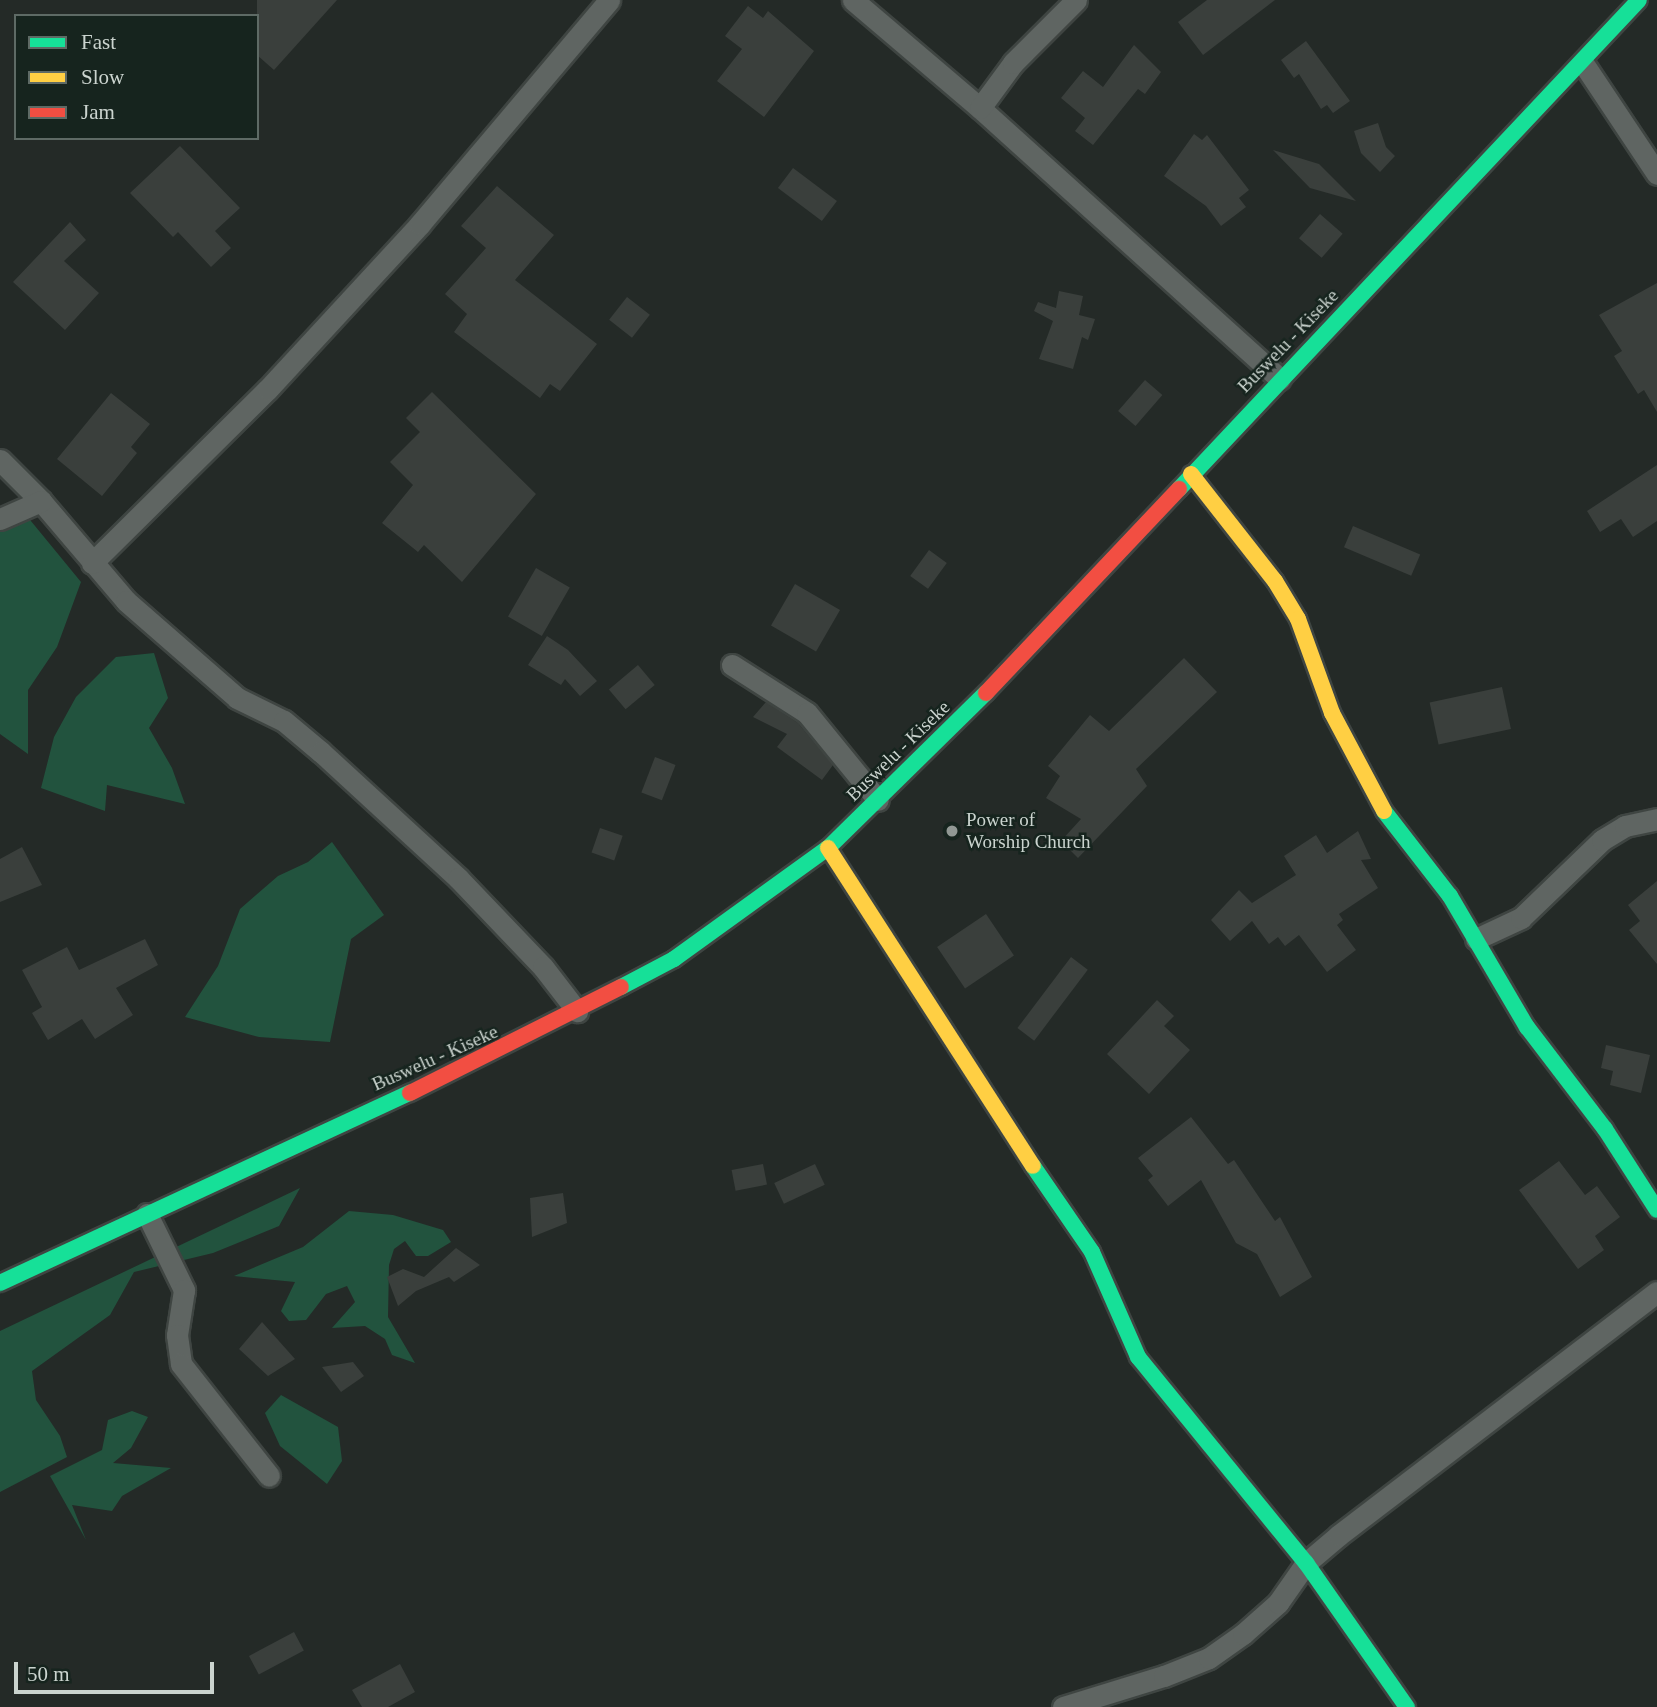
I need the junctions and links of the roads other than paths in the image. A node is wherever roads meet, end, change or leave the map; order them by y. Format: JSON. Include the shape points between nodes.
{"nodes":[{"id":1,"x":610,"y":0,"type":"edge"},
{"id":2,"x":853,"y":0,"type":"edge"},
{"id":3,"x":1076,"y":0,"type":"edge"},
{"id":4,"x":1639,"y":0,"type":"edge"},
{"id":5,"x":1583,"y":63,"type":"junction"},
{"id":6,"x":980,"y":108,"type":"junction"},
{"id":7,"x":1657,"y":174,"type":"edge"},
{"id":8,"x":1280,"y":379,"type":"junction"},
{"id":9,"x":0,"y":460,"type":"edge"},
{"id":10,"x":1191,"y":474,"type":"junction"},
{"id":11,"x":41,"y":501,"type":"junction"},
{"id":12,"x":0,"y":519,"type":"edge"},
{"id":13,"x":92,"y":563,"type":"junction"},
{"id":14,"x":732,"y":665,"type":"dead end"},
{"id":15,"x":878,"y":800,"type":"junction"},
{"id":16,"x":1657,"y":819,"type":"edge"},
{"id":17,"x":828,"y":848,"type":"junction"},
{"id":18,"x":1476,"y":939,"type":"junction"},
{"id":19,"x":577,"y":1011,"type":"junction"},
{"id":20,"x":1657,"y":1210,"type":"edge"},
{"id":21,"x":147,"y":1214,"type":"junction"},
{"id":22,"x":0,"y":1283,"type":"edge"},
{"id":23,"x":1657,"y":1292,"type":"edge"},
{"id":24,"x":269,"y":1476,"type":"dead end"},
{"id":25,"x":1306,"y":1563,"type":"junction"},
{"id":26,"x":1063,"y":1707,"type":"edge"},
{"id":27,"x":1407,"y":1707,"type":"edge"}],
"edges":[{"from":1,"to":13,"type":"street","via":[[420,225],[287,369]]},
{"from":2,"to":6,"type":"street"},
{"from":3,"to":6,"type":"street","via":[[1019,55]]},
{"from":4,"to":5,"type":"main road","name":"Buswelu - Kiseke"},
{"from":5,"to":7,"type":"street"},
{"from":5,"to":8,"type":"main road","name":"Buswelu - Kiseke"},
{"from":6,"to":8,"type":"street"},
{"from":8,"to":10,"type":"main road","name":"Buswelu - Kiseke"},
{"from":9,"to":11,"type":"street"},
{"from":10,"to":15,"type":"main road","name":"Buswelu - Kiseke","via":[[936,746]]},
{"from":10,"to":18,"type":"main road","via":[[1276,581],[1310,644],[1324,694],[1361,774]]},
{"from":11,"to":12,"type":"street"},
{"from":11,"to":13,"type":"street"},
{"from":13,"to":19,"type":"street","via":[[126,601],[217,682],[237,698],[284,721],[458,878],[543,967]]},
{"from":14,"to":15,"type":"street","via":[[807,713]]},
{"from":15,"to":17,"type":"main road","name":"Buswelu - Kiseke"},
{"from":16,"to":18,"type":"street","via":[[1625,827],[1602,840],[1521,918]]},
{"from":17,"to":19,"type":"main road","name":"Buswelu - Kiseke","via":[[716,932]]},
{"from":17,"to":25,"type":"main road","via":[[979,1088],[1092,1252],[1138,1357]]},
{"from":18,"to":20,"type":"main road","via":[[1527,1027],[1605,1129]]},
{"from":19,"to":21,"type":"main road","name":"Buswelu - Kiseke","via":[[510,1047]]},
{"from":21,"to":22,"type":"main road","name":"Buswelu - Kiseke"},
{"from":21,"to":24,"type":"street","via":[[184,1290],[177,1335],[181,1364]]},
{"from":23,"to":25,"type":"street"},
{"from":25,"to":26,"type":"street","via":[[1278,1603],[1209,1658]]},
{"from":25,"to":27,"type":"main road"}]}
